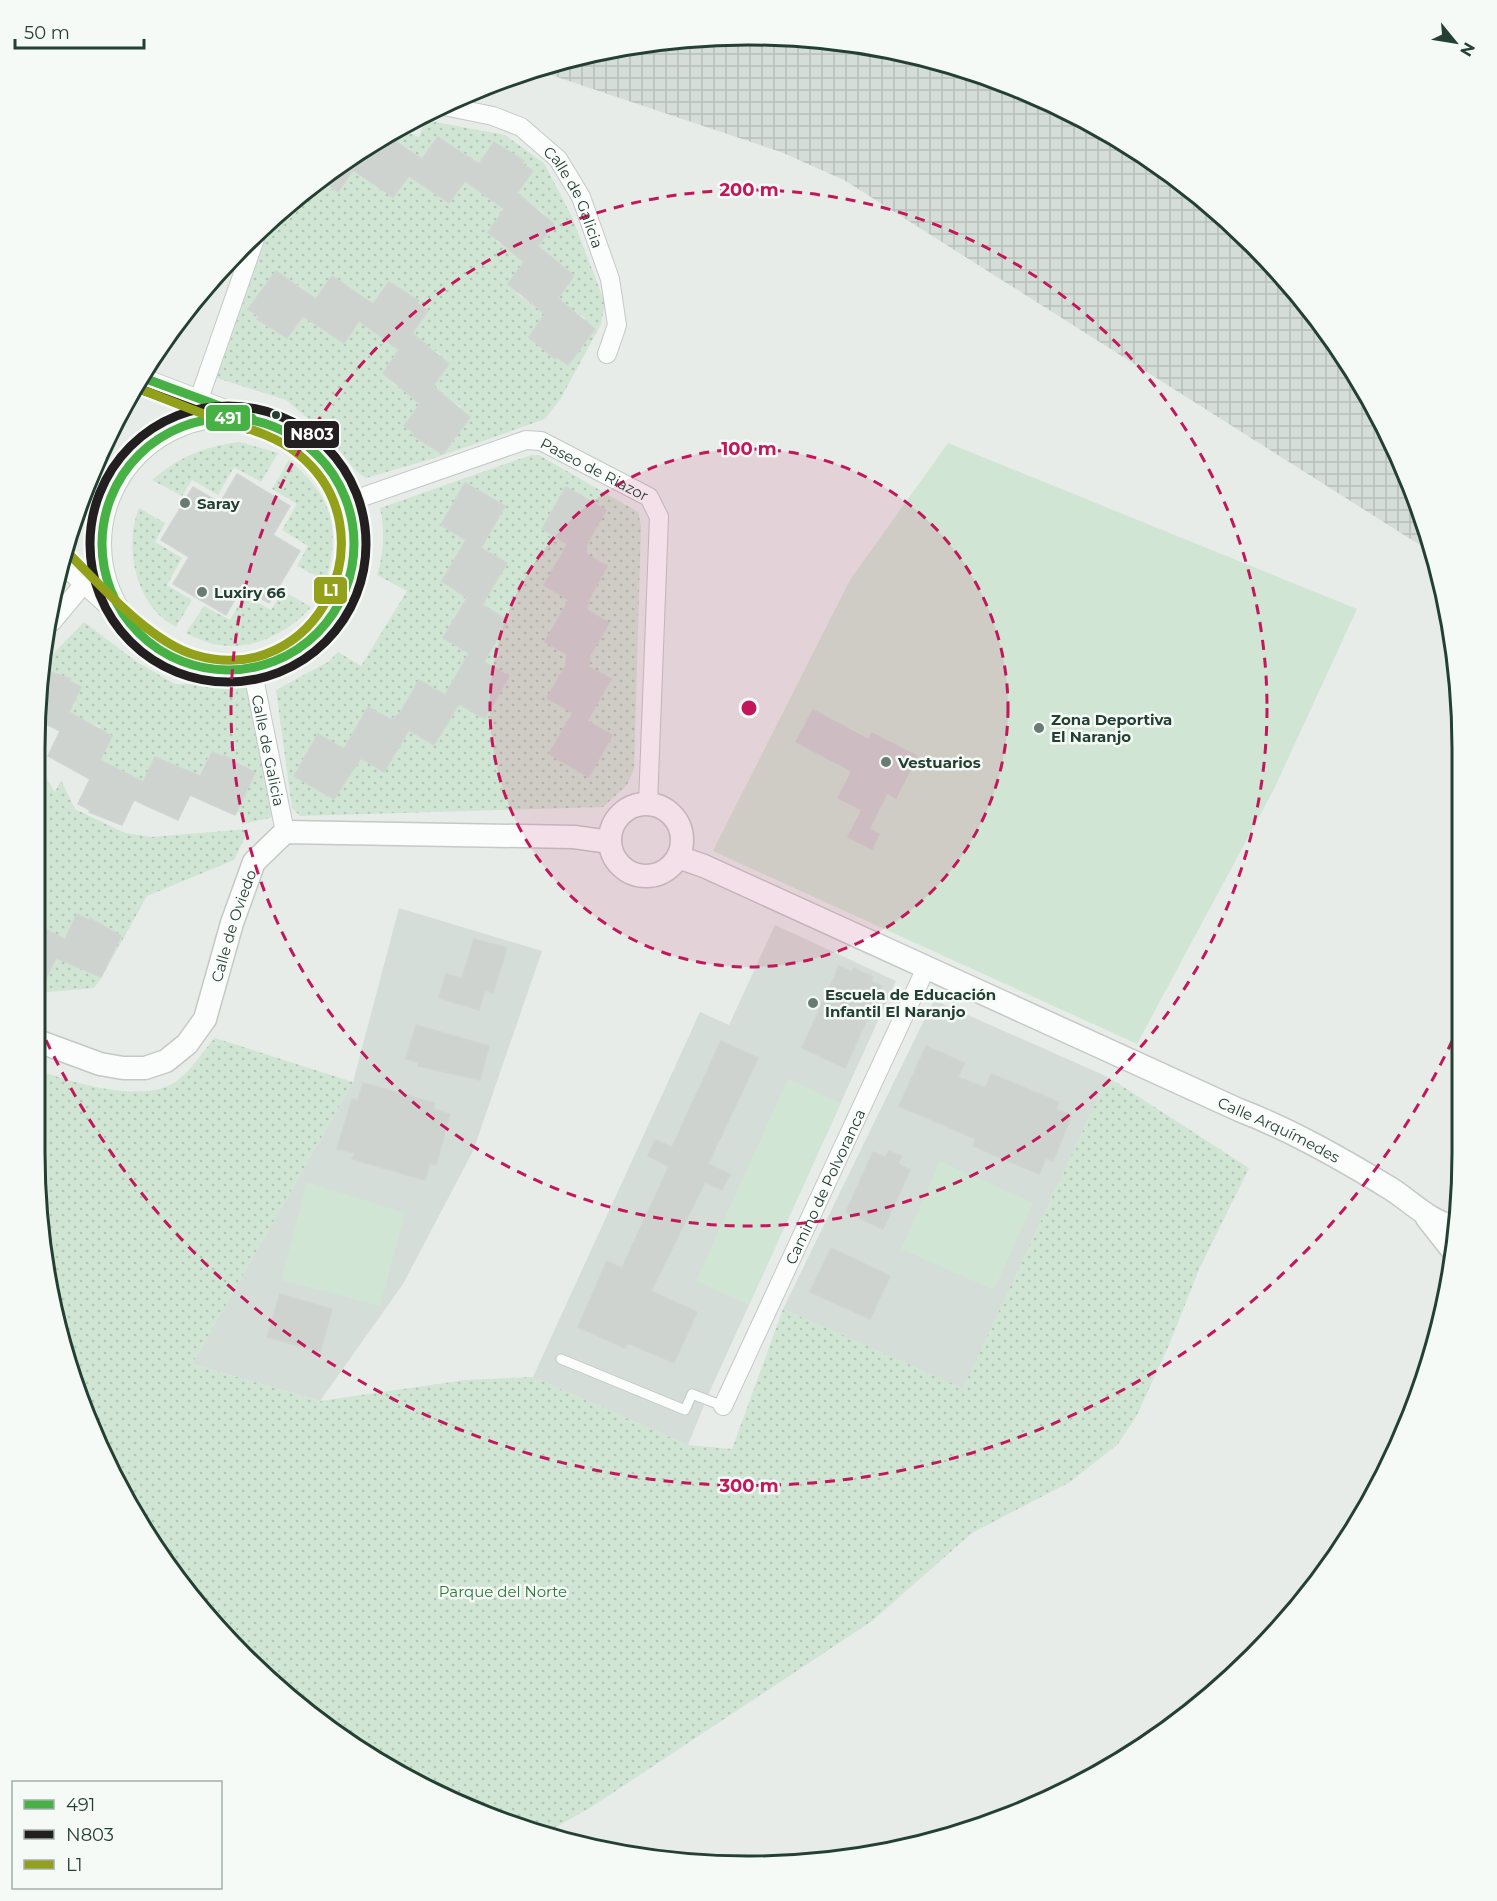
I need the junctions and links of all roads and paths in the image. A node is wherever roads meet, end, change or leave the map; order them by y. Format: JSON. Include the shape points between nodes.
{"nodes":[{"id":1,"x":457,"y":109,"type":"edge"},
{"id":2,"x":251,"y":251,"type":"edge"},
{"id":3,"x":607,"y":354,"type":"dead end"},
{"id":4,"x":150,"y":380,"type":"edge"},
{"id":5,"x":199,"y":399,"type":"junction"},
{"id":6,"x":243,"y":415,"type":"junction"},
{"id":7,"x":348,"y":502,"type":"junction"},
{"id":8,"x":101,"y":546,"type":"junction"},
{"id":9,"x":68,"y":570,"type":"edge"},
{"id":10,"x":83,"y":585,"type":"junction"},
{"id":11,"x":58,"y":614,"type":"edge"},
{"id":12,"x":131,"y":626,"type":"junction"},
{"id":13,"x":252,"y":668,"type":"junction"},
{"id":14,"x":648,"y":804,"type":"junction"},
{"id":15,"x":285,"y":832,"type":"junction"},
{"id":16,"x":610,"y":842,"type":"junction"},
{"id":17,"x":678,"y":857,"type":"junction"},
{"id":18,"x":926,"y":968,"type":"junction"},
{"id":19,"x":45,"y":1044,"type":"edge"},
{"id":20,"x":1419,"y":1210,"type":"junction"},
{"id":21,"x":1448,"y":1224,"type":"edge"},
{"id":22,"x":1446,"y":1240,"type":"edge"},
{"id":23,"x":561,"y":1359,"type":"dead end"},
{"id":24,"x":723,"y":1406,"type":"joint"}],
"edges":[{"from":1,"to":3,"type":"street","name":"Calle de Galicia","via":[[521,127],[558,159],[581,197],[610,279],[617,325]]},
{"from":2,"to":5,"type":"street"},
{"from":4,"to":5,"type":"street"},
{"from":5,"to":6,"type":"street"},
{"from":6,"to":7,"type":"street","via":[[271,423],[314,451]]},
{"from":6,"to":8,"type":"street","via":[[194,423],[157,440],[132,462],[112,494]]},
{"from":7,"to":13,"type":"street","via":[[354,552],[339,607],[303,647],[268,665]]},
{"from":7,"to":14,"type":"street","name":"Paseo de Riazor","via":[[526,440],[541,441],[649,497],[659,517]]},
{"from":8,"to":10,"type":"street"},
{"from":8,"to":12,"type":"street","via":[[114,601]]},
{"from":9,"to":10,"type":"street"},
{"from":10,"to":11,"type":"street"},
{"from":10,"to":12,"type":"street"},
{"from":12,"to":13,"type":"street","via":[[166,655],[191,666],[234,672]]},
{"from":13,"to":15,"type":"street","name":"Calle de Galicia"},
{"from":14,"to":16,"type":"street","via":[[624,812],[614,823]]},
{"from":14,"to":17,"type":"street","via":[[663,808],[678,824],[682,844]]},
{"from":15,"to":16,"type":"street","via":[[574,837]]},
{"from":15,"to":19,"type":"street","name":"Calle de Oviedo","via":[[254,862],[205,1019],[187,1044],[166,1061],[145,1068],[123,1068],[100,1064]]},
{"from":16,"to":17,"type":"street","via":[[620,866],[640,876],[658,874]]},
{"from":17,"to":18,"type":"street"},
{"from":18,"to":20,"type":"street","name":"Calle Arquímedes","via":[[1270,1122],[1349,1163]]},
{"from":18,"to":24,"type":"street","name":"Camino de Polvoranca"},
{"from":20,"to":21,"type":"street","name":"Calle Arquímedes"},
{"from":20,"to":22,"type":"street","name":"Calle Arquímedes"},
{"from":23,"to":24,"type":"lane","via":[[685,1410],[692,1394]]}]}
